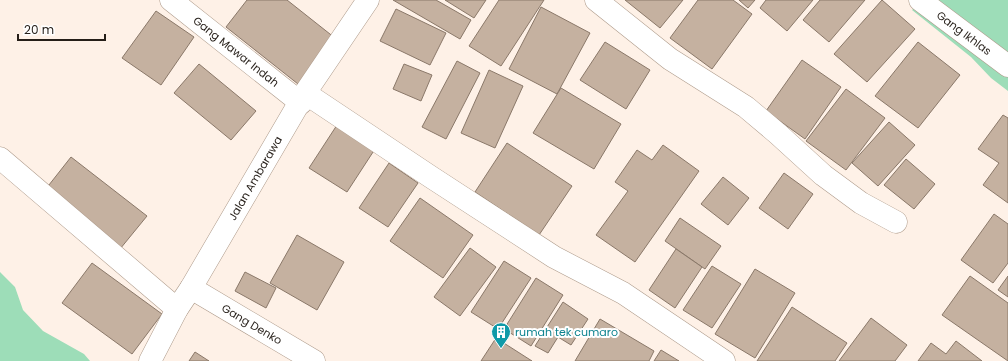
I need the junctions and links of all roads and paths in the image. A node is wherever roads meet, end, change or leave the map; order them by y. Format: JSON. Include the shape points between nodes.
{"nodes":[{"id":1,"x":171,"y":0,"type":"edge"},
{"id":2,"x":368,"y":0,"type":"edge"},
{"id":3,"x":596,"y":0,"type":"edge"},
{"id":4,"x":920,"y":0,"type":"edge"},
{"id":5,"x":1008,"y":66,"type":"edge"},
{"id":6,"x":303,"y":98,"type":"junction"},
{"id":7,"x":0,"y":158,"type":"edge"},
{"id":8,"x":896,"y":222,"type":"dead end"},
{"id":9,"x":191,"y":288,"type":"junction"},
{"id":10,"x":177,"y":309,"type":"junction"},
{"id":11,"x":150,"y":361,"type":"edge"},
{"id":12,"x":314,"y":361,"type":"edge"},
{"id":13,"x":724,"y":361,"type":"edge"}],
"edges":[{"from":1,"to":6,"type":"street","name":"Gang Mawar Indah"},
{"from":2,"to":6,"type":"street","name":"Jalan Ambarawa"},
{"from":3,"to":8,"type":"street","via":[[670,59],[746,107],[823,175],[861,203]]},
{"from":4,"to":5,"type":"street","name":"Gang Ikhlas"},
{"from":6,"to":9,"type":"street","name":"Jalan Ambarawa"},
{"from":6,"to":13,"type":"street","name":"Gang Mawar Indah","via":[[554,257],[622,293]]},
{"from":7,"to":10,"type":"street"},
{"from":9,"to":10,"type":"street","name":"Jalan Ambarawa"},
{"from":9,"to":12,"type":"street","name":"Gang Denko"},
{"from":10,"to":11,"type":"street","name":"Jalan Ambarawa"}]}
